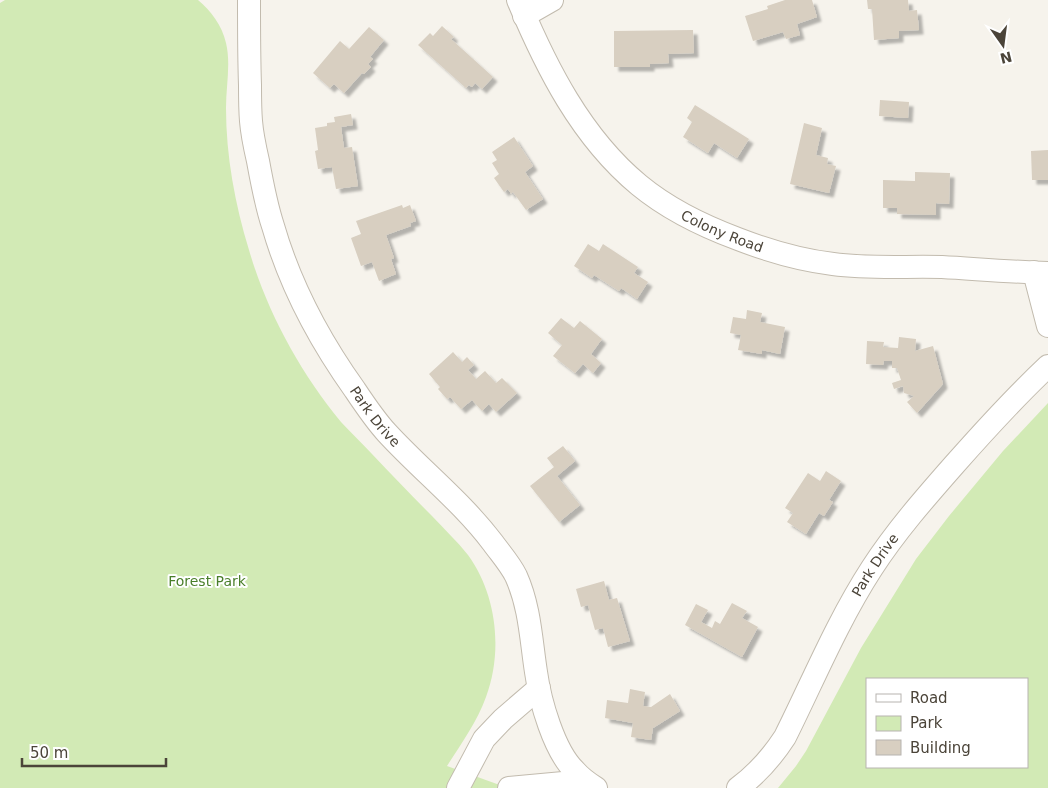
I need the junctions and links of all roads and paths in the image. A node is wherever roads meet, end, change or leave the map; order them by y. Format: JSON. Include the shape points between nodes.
{"nodes":[{"id":1,"x":249,"y":0,"type":"edge"},
{"id":2,"x":552,"y":0,"type":"edge"},
{"id":3,"x":521,"y":8,"type":"edge"},
{"id":4,"x":1041,"y":273,"type":"edge"},
{"id":5,"x":1048,"y":326,"type":"edge"},
{"id":6,"x":1048,"y":366,"type":"edge"},
{"id":7,"x":539,"y":688,"type":"junction"},
{"id":8,"x":590,"y":784,"type":"edge"},
{"id":9,"x":458,"y":788,"type":"edge"},
{"id":10,"x":509,"y":788,"type":"edge"},
{"id":11,"x":738,"y":788,"type":"edge"}],
"edges":[{"from":1,"to":7,"type":"street","name":"Park Drive","via":[[251,122],[265,198],[287,266],[331,354],[371,414],[408,456],[482,529],[515,574],[528,616]]},
{"from":2,"to":3,"type":"street"},
{"from":3,"to":4,"type":"street","name":"Colony Road","via":[[560,88],[591,135],[639,185],[682,214],[763,249],[816,262],[865,267],[939,267]]},
{"from":4,"to":5,"type":"street","name":"Colony Road"},
{"from":6,"to":11,"type":"street","name":"Park Drive","via":[[995,419],[891,539],[835,632],[785,737],[765,764]]},
{"from":7,"to":8,"type":"street","name":"Park Drive","via":[[551,730],[564,758]]},
{"from":7,"to":9,"type":"street","via":[[484,739]]},
{"from":8,"to":10,"type":"street"}]}
